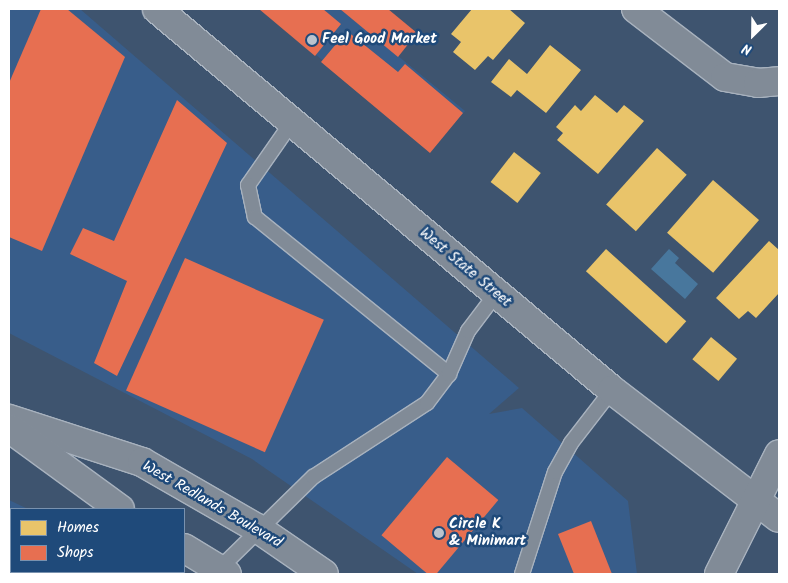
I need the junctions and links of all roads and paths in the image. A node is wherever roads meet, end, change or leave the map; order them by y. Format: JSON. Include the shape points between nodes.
{"nodes":[{"id":1,"x":157,"y":9,"type":"edge"},
{"id":2,"x":636,"y":9,"type":"edge"},
{"id":3,"x":779,"y":81,"type":"edge"},
{"id":4,"x":292,"y":122,"type":"junction"},
{"id":5,"x":496,"y":294,"type":"junction"},
{"id":6,"x":449,"y":374,"type":"junction"},
{"id":7,"x":612,"y":390,"type":"junction"},
{"id":8,"x":9,"y":418,"type":"edge"},
{"id":9,"x":9,"y":428,"type":"edge"},
{"id":10,"x":779,"y":454,"type":"edge"},
{"id":11,"x":752,"y":501,"type":"junction"},
{"id":12,"x":119,"y":508,"type":"edge"},
{"id":13,"x":779,"y":518,"type":"edge"},
{"id":14,"x":257,"y":528,"type":"junction"},
{"id":15,"x":185,"y":549,"type":"edge"},
{"id":16,"x":223,"y":572,"type":"edge"},
{"id":17,"x":324,"y":574,"type":"edge"},
{"id":18,"x":522,"y":574,"type":"edge"},
{"id":19,"x":719,"y":574,"type":"edge"}],
"edges":[{"from":1,"to":4,"type":"street","name":"West State Street"},
{"from":2,"to":3,"type":"street","via":[[725,77],[758,83]]},
{"from":4,"to":5,"type":"street","name":"West State Street"},
{"from":4,"to":6,"type":"lane","via":[[248,185],[254,217]]},
{"from":5,"to":6,"type":"lane","via":[[468,331]]},
{"from":5,"to":7,"type":"street","name":"West State Street"},
{"from":6,"to":14,"type":"lane","via":[[428,403],[313,477]]},
{"from":7,"to":11,"type":"street","name":"West State Street"},
{"from":7,"to":18,"type":"lane","via":[[571,443],[555,472]]},
{"from":8,"to":14,"type":"street","name":"West Redlands Boulevard","via":[[142,462]]},
{"from":9,"to":12,"type":"street"},
{"from":10,"to":11,"type":"street"},
{"from":11,"to":13,"type":"street","name":"West State Street"},
{"from":11,"to":19,"type":"street"},
{"from":14,"to":16,"type":"lane"},
{"from":14,"to":17,"type":"street","name":"West Redlands Boulevard"},
{"from":15,"to":16,"type":"street"}]}
